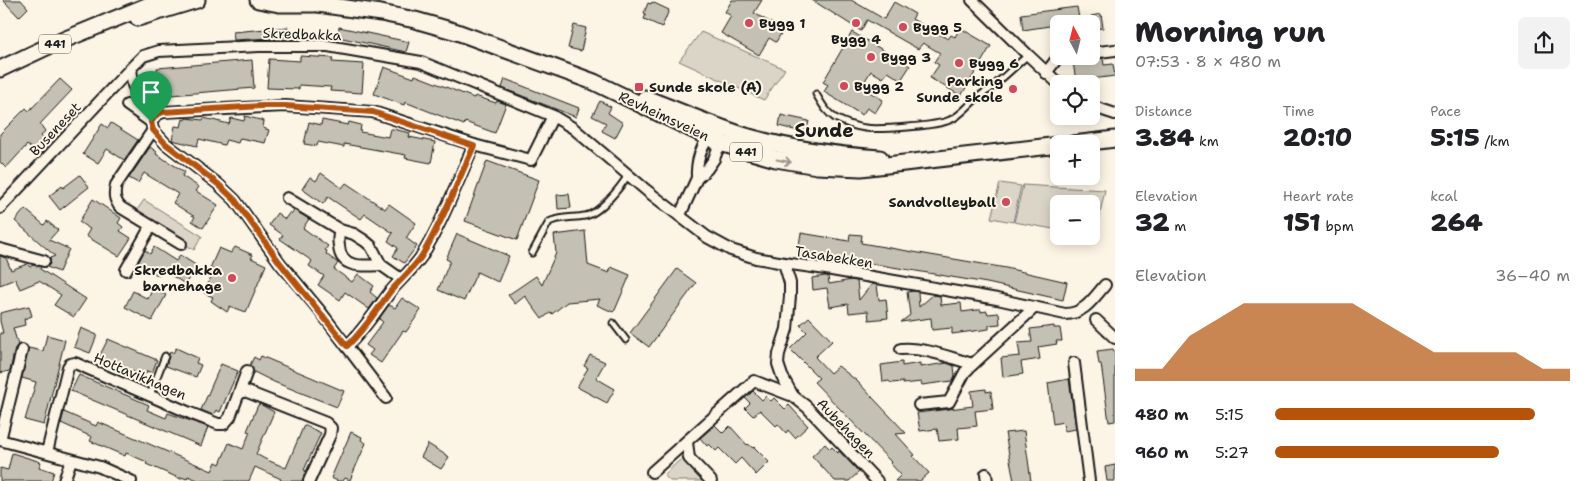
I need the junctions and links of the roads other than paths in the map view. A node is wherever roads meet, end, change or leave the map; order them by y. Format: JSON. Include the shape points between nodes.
{"nodes":[{"id":1,"x":161,"y":0,"type":"edge"},
{"id":2,"x":197,"y":0,"type":"edge"},
{"id":3,"x":258,"y":0,"type":"edge"},
{"id":4,"x":972,"y":0,"type":"edge"},
{"id":5,"x":311,"y":2,"type":"edge"},
{"id":6,"x":112,"y":21,"type":"junction"},
{"id":7,"x":1115,"y":50,"type":"edge"},
{"id":8,"x":1100,"y":52,"type":"edge"},
{"id":9,"x":1028,"y":55,"type":"junction"},
{"id":10,"x":1052,"y":65,"type":"edge"},
{"id":11,"x":131,"y":68,"type":"junction"},
{"id":12,"x":0,"y":69,"type":"edge"},
{"id":13,"x":1046,"y":73,"type":"junction"},
{"id":14,"x":1050,"y":76,"type":"edge"},
{"id":15,"x":816,"y":94,"type":"dead end"},
{"id":16,"x":127,"y":105,"type":"dead end"},
{"id":17,"x":1100,"y":109,"type":"edge"},
{"id":18,"x":1115,"y":114,"type":"edge"},
{"id":19,"x":553,"y":116,"type":"junction"},
{"id":20,"x":152,"y":126,"type":"junction"},
{"id":21,"x":716,"y":136,"type":"junction"},
{"id":22,"x":1115,"y":139,"type":"edge"},
{"id":23,"x":1100,"y":141,"type":"edge"},
{"id":24,"x":474,"y":146,"type":"junction"},
{"id":25,"x":1050,"y":146,"type":"edge"},
{"id":26,"x":628,"y":175,"type":"junction"},
{"id":27,"x":287,"y":198,"type":"dead end"},
{"id":28,"x":0,"y":208,"type":"edge"},
{"id":29,"x":680,"y":216,"type":"junction"},
{"id":30,"x":151,"y":226,"type":"junction"},
{"id":31,"x":340,"y":230,"type":"junction"},
{"id":32,"x":181,"y":244,"type":"dead end"},
{"id":33,"x":0,"y":249,"type":"edge"},
{"id":34,"x":532,"y":253,"type":"dead end"},
{"id":35,"x":44,"y":261,"type":"dead end"},
{"id":36,"x":784,"y":263,"type":"junction"},
{"id":37,"x":381,"y":265,"type":"junction"},
{"id":38,"x":126,"y":270,"type":"dead end"},
{"id":39,"x":401,"y":279,"type":"junction"},
{"id":40,"x":1105,"y":286,"type":"dead end"},
{"id":41,"x":1035,"y":307,"type":"junction"},
{"id":42,"x":1096,"y":320,"type":"dead end"},
{"id":43,"x":613,"y":323,"type":"dead end"},
{"id":44,"x":1115,"y":338,"type":"edge"},
{"id":45,"x":626,"y":340,"type":"dead end"},
{"id":46,"x":347,"y":346,"type":"junction"},
{"id":47,"x":901,"y":349,"type":"dead end"},
{"id":48,"x":22,"y":350,"type":"dead end"},
{"id":49,"x":165,"y":356,"type":"dead end"},
{"id":50,"x":1074,"y":363,"type":"dead end"},
{"id":51,"x":973,"y":364,"type":"junction"},
{"id":52,"x":247,"y":371,"type":"dead end"},
{"id":53,"x":239,"y":394,"type":"junction"},
{"id":54,"x":150,"y":395,"type":"junction"},
{"id":55,"x":793,"y":396,"type":"junction"},
{"id":56,"x":386,"y":398,"type":"dead end"},
{"id":57,"x":920,"y":405,"type":"dead end"},
{"id":58,"x":0,"y":440,"type":"edge"},
{"id":59,"x":687,"y":442,"type":"junction"},
{"id":60,"x":47,"y":452,"type":"junction"},
{"id":61,"x":71,"y":460,"type":"junction"},
{"id":62,"x":652,"y":472,"type":"dead end"},
{"id":63,"x":64,"y":481,"type":"edge"},
{"id":64,"x":132,"y":481,"type":"edge"},
{"id":65,"x":309,"y":481,"type":"edge"},
{"id":66,"x":711,"y":481,"type":"edge"},
{"id":67,"x":877,"y":481,"type":"edge"},
{"id":68,"x":1089,"y":481,"type":"edge"}],
"edges":[{"from":1,"to":6,"type":"main road","number":"441"},
{"from":2,"to":6,"type":"main road","number":"441","via":[[131,19]]},
{"from":3,"to":5,"type":"main road","name":"Revheimsveien","number":"441","via":[[296,5]]},
{"from":4,"to":9,"type":"street"},
{"from":5,"to":21,"type":"main road","name":"Revheimsveien","number":"441","via":[[381,13],[479,39],[594,82]]},
{"from":6,"to":12,"type":"main road","number":"441"},
{"from":7,"to":8,"type":"street"},
{"from":9,"to":13,"type":"street"},
{"from":9,"to":15,"type":"lane","via":[[990,90],[944,122],[865,128],[836,118],[826,110]]},
{"from":10,"to":13,"type":"street"},
{"from":11,"to":19,"type":"street","name":"Skredbakka","via":[[143,56],[159,50],[328,46],[421,62]]},
{"from":11,"to":20,"type":"street","via":[[133,85]]},
{"from":11,"to":28,"type":"street","name":"Buseneset"},
{"from":13,"to":14,"type":"street"},
{"from":16,"to":20,"type":"street"},
{"from":17,"to":18,"type":"street"},
{"from":19,"to":24,"type":"street","via":[[531,160]]},
{"from":19,"to":26,"type":"street","name":"Skredbakka","via":[[573,128]]},
{"from":20,"to":24,"type":"street","via":[[156,115],[163,112],[285,106],[373,112]]},
{"from":20,"to":30,"type":"street","via":[[116,186],[114,195],[120,207]]},
{"from":20,"to":46,"type":"street","via":[[166,144],[235,200],[280,263]]},
{"from":21,"to":25,"type":"main road","name":"Revheimsveien","number":"441","via":[[756,154],[817,166],[861,168]]},
{"from":21,"to":29,"type":"street","via":[[696,167],[697,178]]},
{"from":22,"to":23,"type":"main road"},
{"from":24,"to":39,"type":"street","via":[[431,240]]},
{"from":26,"to":29,"type":"street","name":"Skredbakka"},
{"from":26,"to":34,"type":"lane","via":[[590,215],[549,222]]},
{"from":27,"to":31,"type":"street"},
{"from":29,"to":36,"type":"street","name":"Tasabekken","via":[[731,250]]},
{"from":30,"to":32,"type":"street"},
{"from":30,"to":38,"type":"street"},
{"from":31,"to":37,"type":"street","via":[[354,234],[371,246]]},
{"from":31,"to":37,"type":"street","via":[[339,252],[344,260],[360,266]]},
{"from":33,"to":35,"type":"street"},
{"from":36,"to":41,"type":"street","name":"Tasabekken"},
{"from":36,"to":55,"type":"street","name":"Aubehagen","via":[[790,283],[789,311],[778,364]]},
{"from":37,"to":39,"type":"street"},
{"from":39,"to":46,"type":"street","via":[[360,334]]},
{"from":40,"to":41,"type":"street","name":"Tasabekken","via":[[1085,308],[1074,314]]},
{"from":41,"to":51,"type":"street"},
{"from":42,"to":44,"type":"street"},
{"from":43,"to":45,"type":"lane"},
{"from":46,"to":56,"type":"street"},
{"from":47,"to":51,"type":"street","via":[[910,348]]},
{"from":48,"to":58,"type":"street"},
{"from":49,"to":54,"type":"lane"},
{"from":50,"to":68,"type":"street"},
{"from":51,"to":57,"type":"street","via":[[949,402]]},
{"from":52,"to":53,"type":"street","name":"Hottavikhagen"},
{"from":53,"to":54,"type":"street","name":"Hottavikhagen","via":[[224,424]]},
{"from":53,"to":65,"type":"street","via":[[244,392],[326,423],[331,428]]},
{"from":54,"to":60,"type":"street","name":"Hottavikhagen","via":[[75,363],[70,364]]},
{"from":55,"to":59,"type":"street","name":"Aubehagen","via":[[754,381]]},
{"from":55,"to":67,"type":"street","name":"Aubehagen"},
{"from":58,"to":60,"type":"street"},
{"from":59,"to":62,"type":"street","name":"Aubehagen"},
{"from":59,"to":66,"type":"street","via":[[689,458]]},
{"from":60,"to":61,"type":"street"},
{"from":61,"to":63,"type":"street"},
{"from":61,"to":64,"type":"street","via":[[100,467]]}]}
